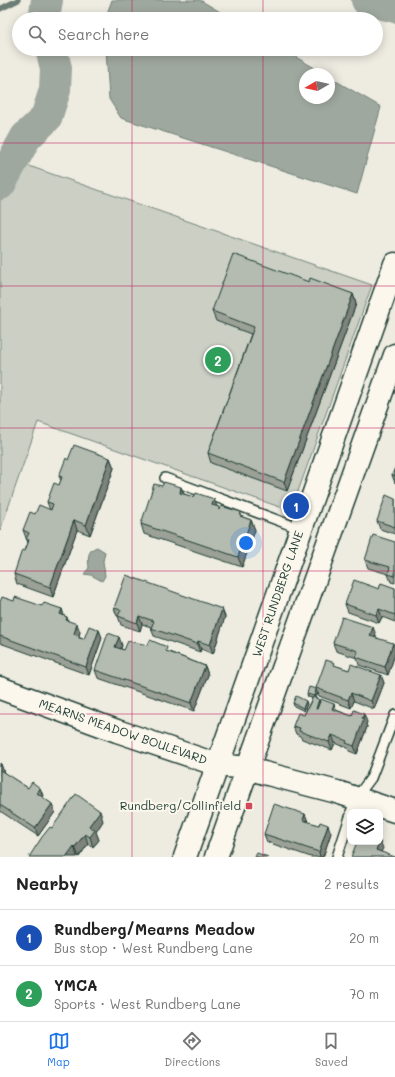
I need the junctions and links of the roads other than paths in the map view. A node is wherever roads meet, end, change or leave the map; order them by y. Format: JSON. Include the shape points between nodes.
{"nodes":[{"id":1,"x":395,"y":264,"type":"edge"},
{"id":2,"x":395,"y":355,"type":"edge"},
{"id":3,"x":165,"y":478,"type":"dead end"},
{"id":4,"x":300,"y":529,"type":"junction"},
{"id":5,"x":0,"y":688,"type":"edge"},
{"id":6,"x":395,"y":715,"type":"edge"},
{"id":7,"x":218,"y":765,"type":"junction"},
{"id":8,"x":247,"y":768,"type":"junction"},
{"id":9,"x":352,"y":809,"type":"edge"},
{"id":10,"x":383,"y":810,"type":"edge"},
{"id":11,"x":395,"y":811,"type":"edge"},
{"id":12,"x":347,"y":825,"type":"edge"},
{"id":13,"x":185,"y":857,"type":"edge"},
{"id":14,"x":216,"y":857,"type":"edge"},
{"id":15,"x":337,"y":857,"type":"edge"}],
"edges":[{"from":1,"to":4,"type":"main road","name":"WEST RUNDBERG LANE"},
{"from":2,"to":8,"type":"main road"},
{"from":3,"to":4,"type":"lane"},
{"from":4,"to":7,"type":"main road","name":"WEST RUNDBERG LANE"},
{"from":5,"to":7,"type":"main road","name":"MEARNS MEADOW BOULEVARD"},
{"from":6,"to":9,"type":"lane","via":[[371,778]]},
{"from":7,"to":8,"type":"main road","name":"MEARNS MEADOW BOULEVARD"},
{"from":7,"to":13,"type":"main road","name":"WEST RUNDBERG LANE"},
{"from":8,"to":9,"type":"main road","name":"MEARNS MEADOW BOULEVARD"},
{"from":8,"to":14,"type":"main road"},
{"from":10,"to":11,"type":"main road","name":"MEARNS MEADOW BOULEVARD"},
{"from":12,"to":15,"type":"lane"}]}
